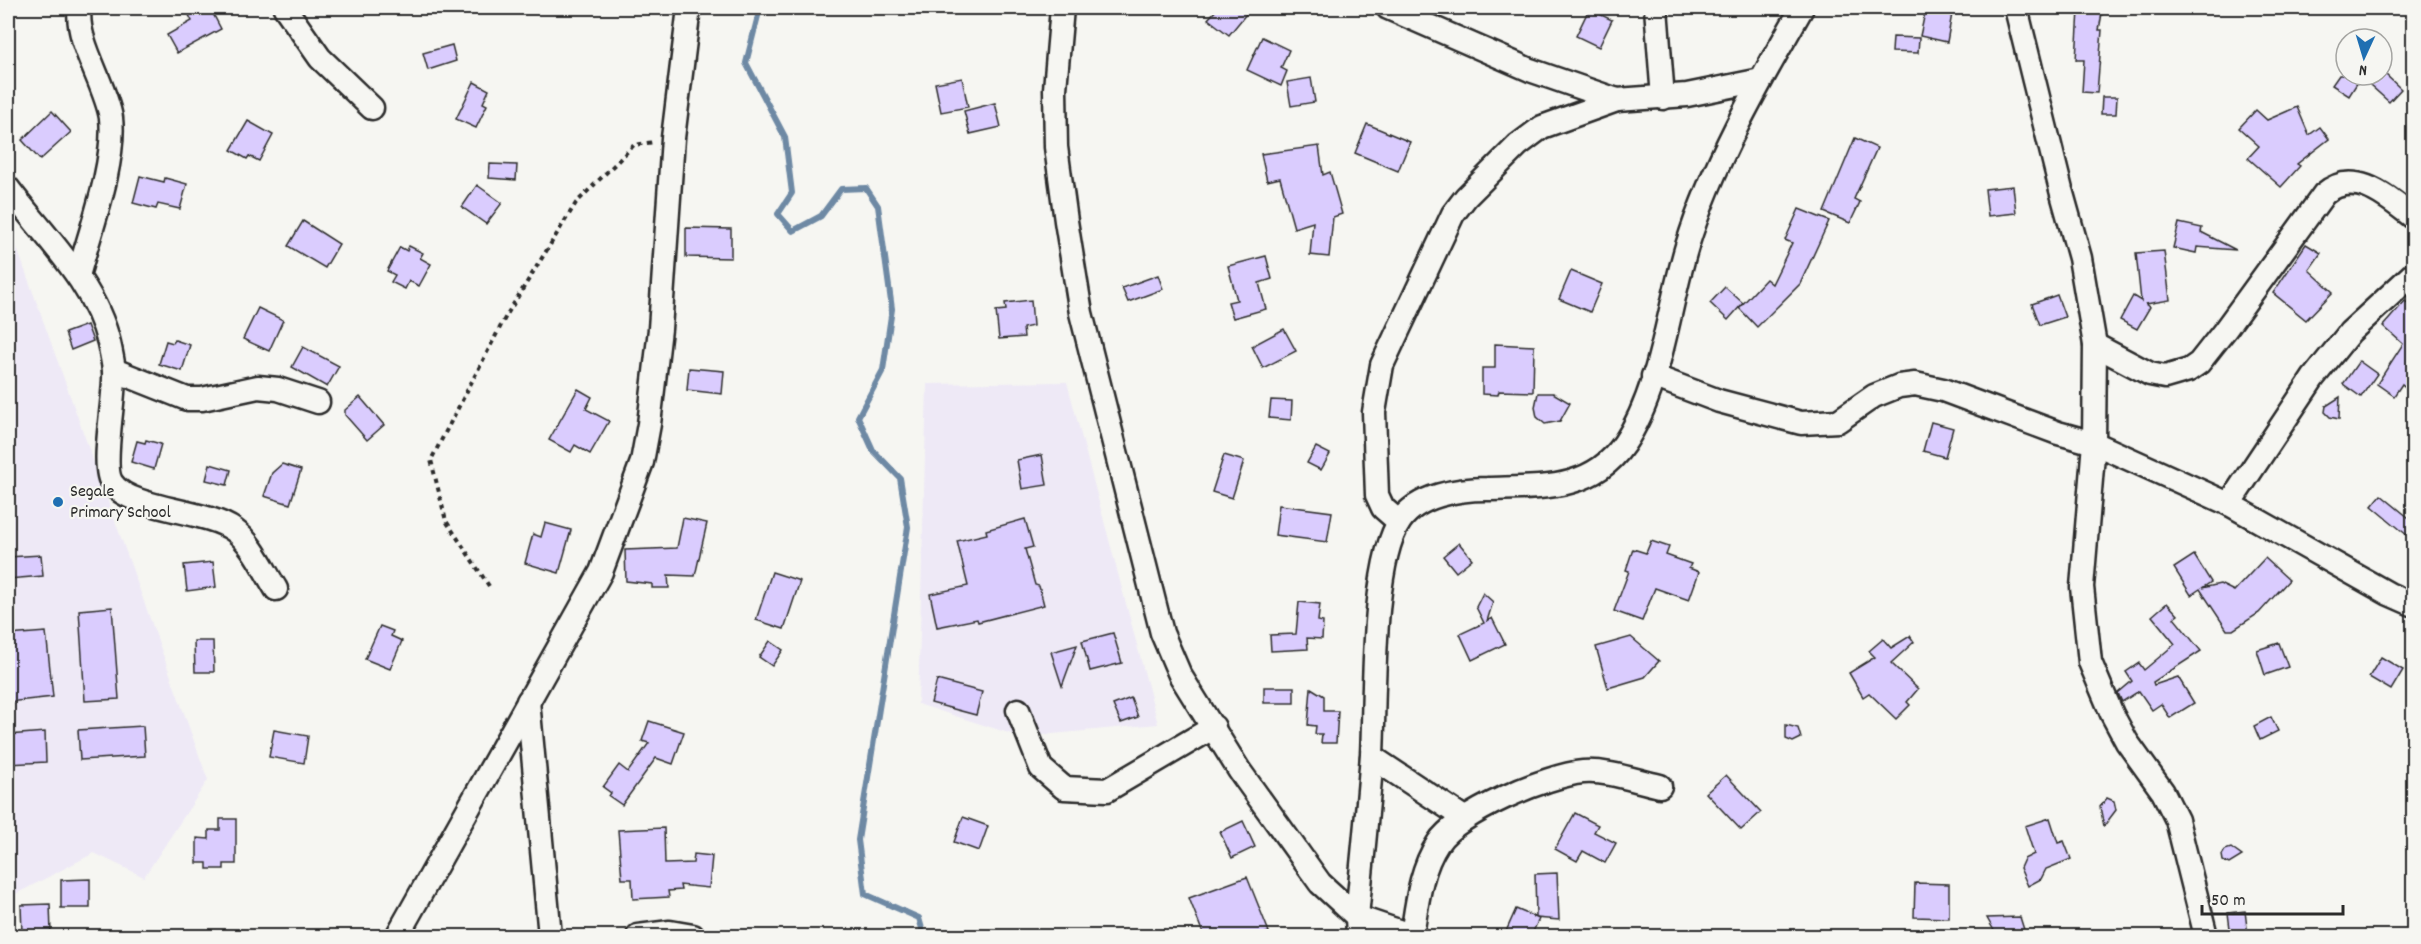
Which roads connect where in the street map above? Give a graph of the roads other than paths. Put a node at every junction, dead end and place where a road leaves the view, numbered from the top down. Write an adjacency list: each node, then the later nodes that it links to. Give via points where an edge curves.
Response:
1 (80, 8): 16 (street, via 83,33 105,93 112,136)
2 (285, 8): 12 (street, via 320,58)
3 (689, 8): 26 (street, via 673,138 660,329 646,444 602,572)
4 (1062, 8): 28 (street, via 1055,89 1056,147 1081,314 1162,633 1180,675)
5 (1388, 8): 11 (street, via 1522,66)
6 (1656, 8): 10 (street)
7 (1802, 8): 9 (street)
8 (2016, 8): 17 (street, via 2080,258)
9 (1761, 80): 10 (street); 19 (street, via 1700,208)
10 (1662, 98): 11 (street)
11 (1617, 100): 23 (street, via 1542,127 1518,144 1453,214 1382,365 1376,393 1377,495 1383,508)
12 (372, 108)
13 (8, 188): 16 (street)
14 (2414, 218): 17 (street, via 2362,184 2338,184 2324,194 2225,330 2189,370 2165,377 2150,374)
15 (2414, 273): 22 (street, via 2350,332 2328,359)
16 (78, 276): 18 (street, via 109,341)
17 (2096, 345): 21 (street)
18 (114, 370): 20 (street, via 187,399 258,387); 24 (street, via 110,481 130,496 221,522 235,531)
19 (1653, 376): 21 (street, via 1719,401 1801,423 1823,424 1838,421 1874,396 1915,384 1968,398); 23 (street, via 1635,426 1624,444 1613,458 1582,480 1555,486 1468,489 1445,494 1409,510)
20 (318, 402)
21 (2094, 443): 22 (street); 38 (street, via 2082,587 2090,662 2117,723 2177,820)
22 (2229, 504): 25 (street)
23 (1399, 522): 29 (street, via 1381,582)
24 (276, 589)
25 (2414, 605)
26 (528, 701): 33 (street); 34 (street)
27 (1018, 710): 28 (street, via 1041,768 1064,788 1107,790)
28 (1214, 727): 32 (street, via 1239,770 1320,883)
29 (1371, 756): 31 (street); 32 (street)
30 (1660, 786): 31 (street, via 1585,772 1541,783)
31 (1464, 818): 37 (street, via 1439,840 1429,858)
32 (1357, 927): 37 (street)
33 (397, 936)
34 (550, 936)
35 (638, 936): 36 (street, via 670,932)
36 (693, 936)
37 (1412, 936)
38 (2206, 936)

